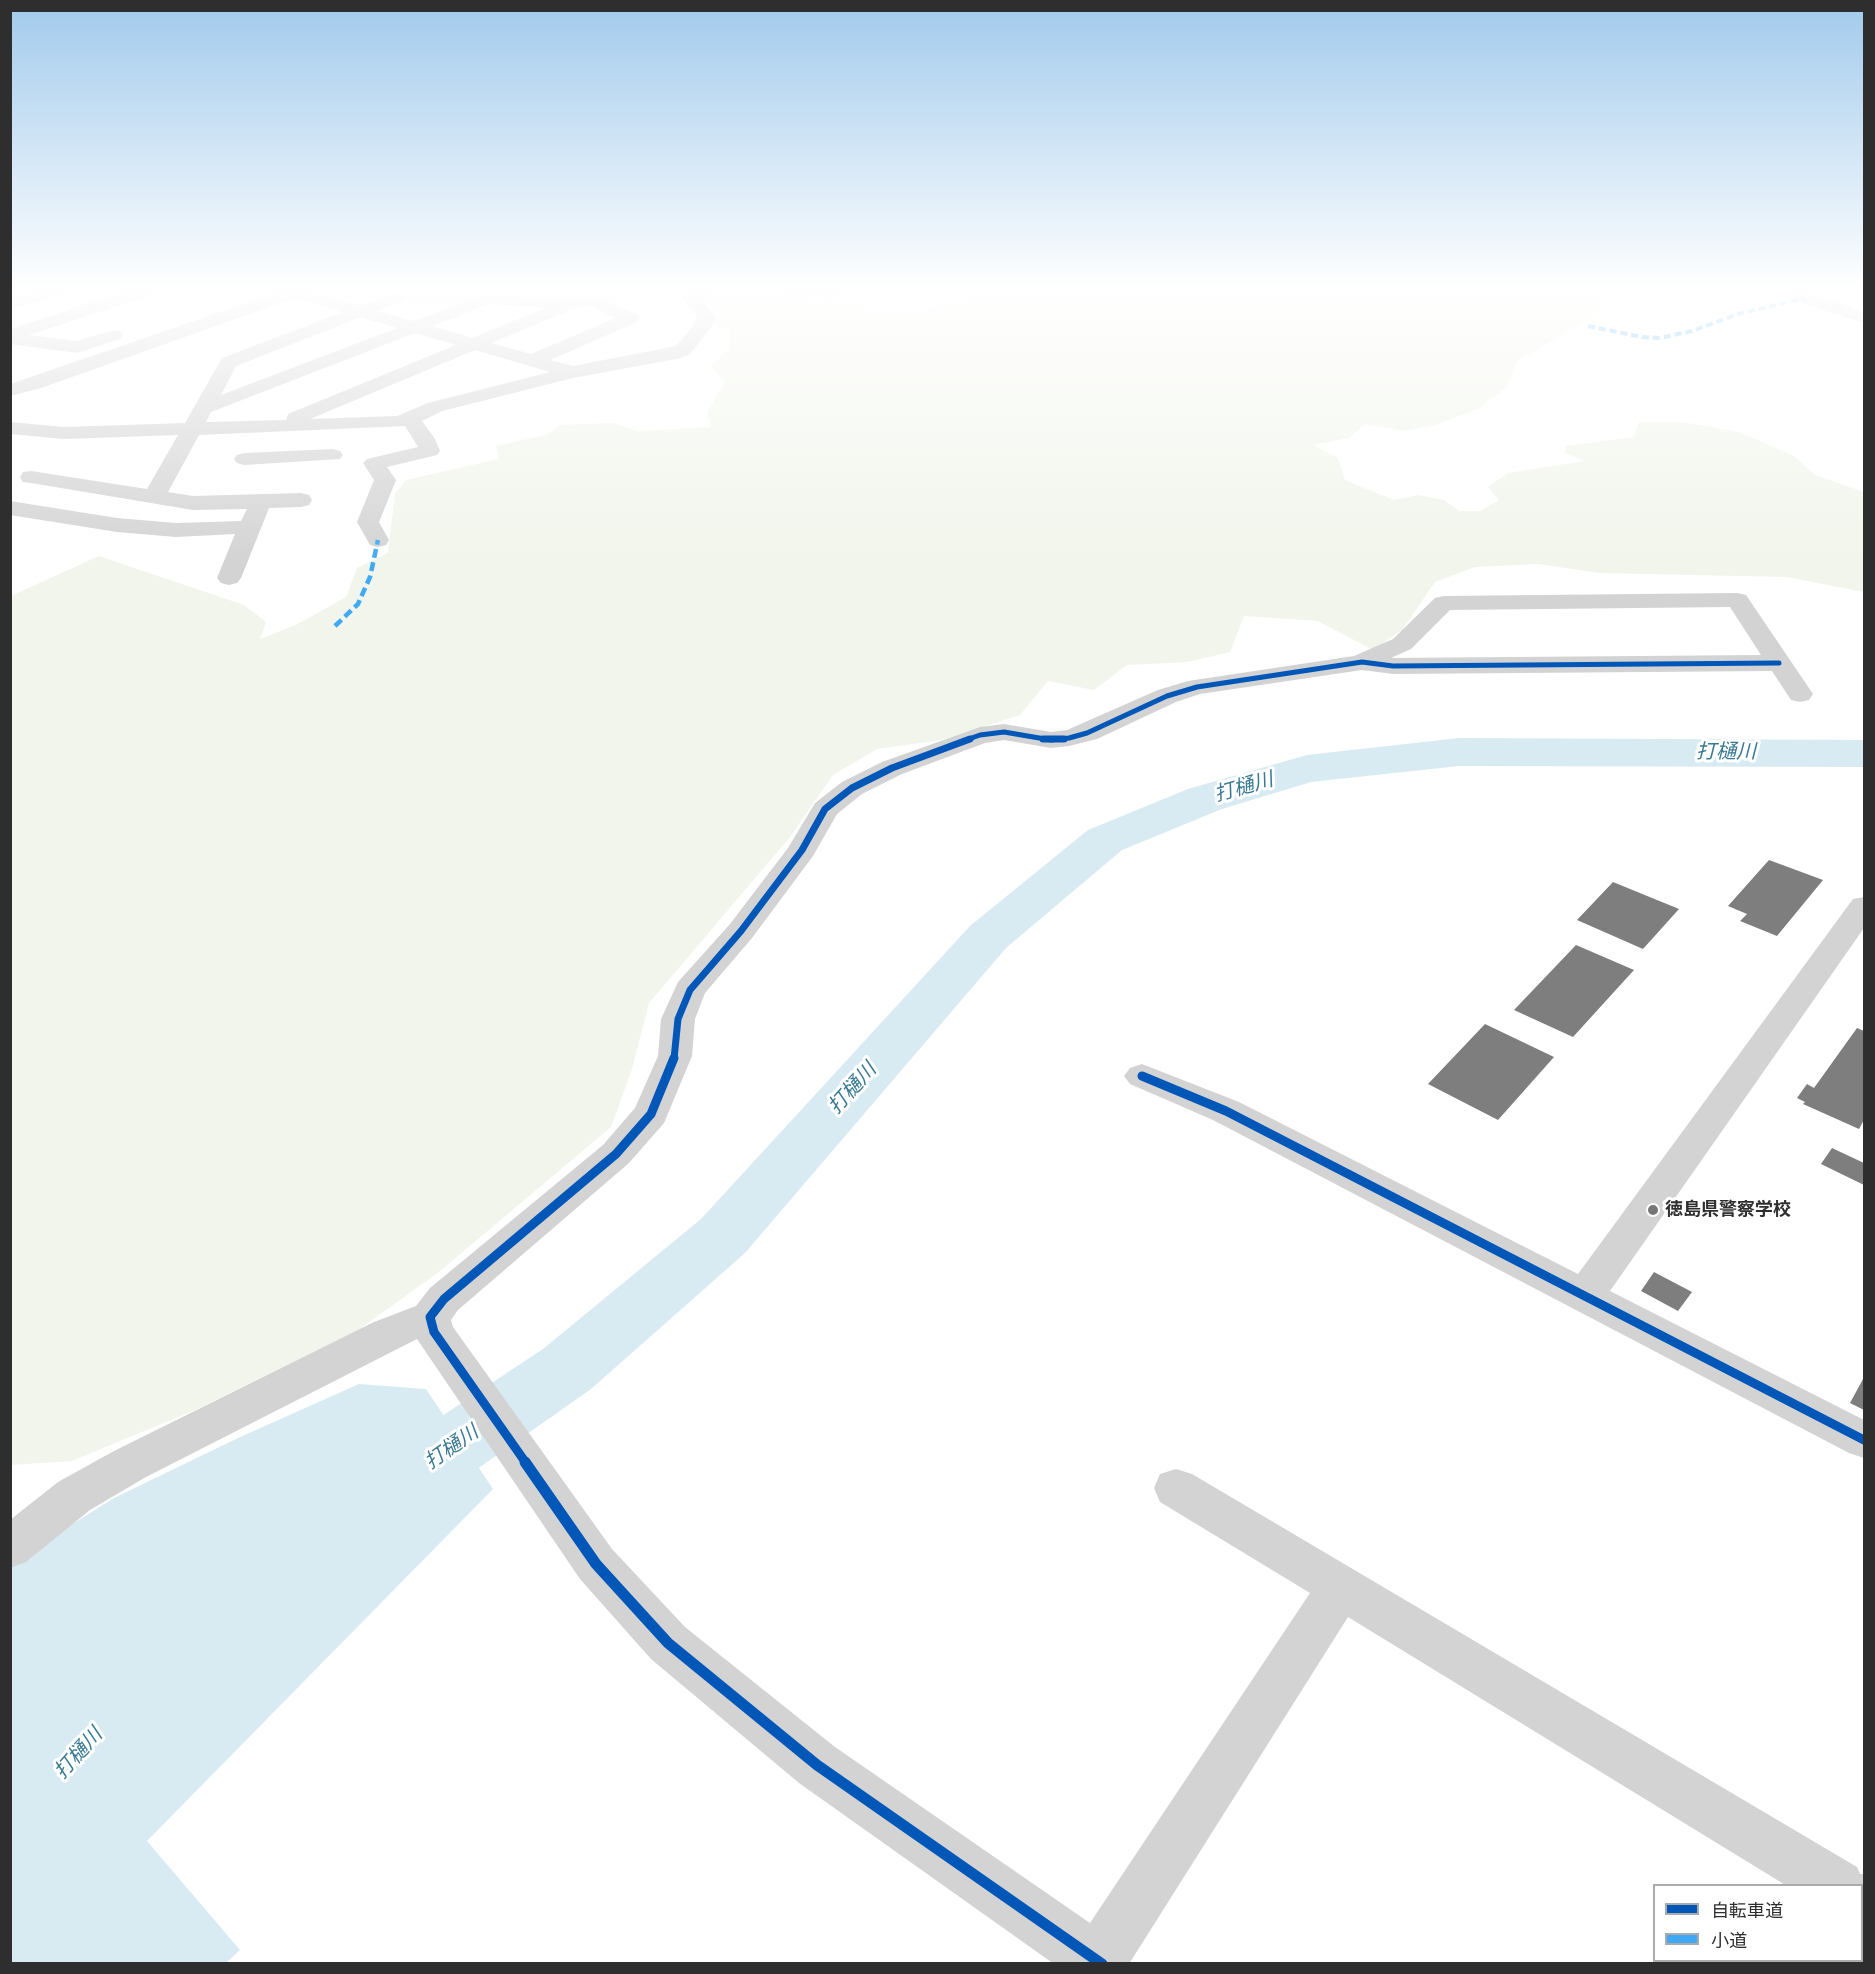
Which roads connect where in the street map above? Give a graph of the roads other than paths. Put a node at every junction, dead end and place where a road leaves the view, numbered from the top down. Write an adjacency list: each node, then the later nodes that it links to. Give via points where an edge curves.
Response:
1 (45, 380): 6 (street)
2 (219, 380): 7 (street)
3 (288, 380): 7 (street)
4 (385, 380): 9 (street, via 289,420)
5 (540, 380): 8 (street, via 435,407)
6 (10, 390)
7 (197, 418): 9 (street); 11 (street); 16 (street, via 158,492)
8 (410, 419): 9 (street); 21 (street, via 430,452 374,463 385,480 368,522)
9 (289, 425): 13 (street)
10 (10, 428): 11 (street)
11 (64, 433): 15 (street)
12 (333, 455): 13 (street)
13 (277, 457): 14 (street)
14 (244, 459)
15 (35, 466): 16 (street)
16 (152, 496): 18 (street, via 193,503)
17 (301, 500): 18 (street)
18 (261, 502): 20 (street)
19 (10, 508): 20 (street, via 176,530)
20 (249, 526): 22 (street)
21 (378, 540)
22 (229, 579)
23 (1362, 662): 24 (street, via 1393,666); 24 (street, via 1402,644 1444,603 1737,600); 29 (street, via 1197,687 1070,738 1051,740 1004,732 980,735 892,768 852,788 825,809 802,850 690,990 678,1019 675,1056 651,1114 616,1154 444,1299)
24 (1779, 663): 25 (street)
25 (1800, 694)
26 (1864, 906): 28 (street)
27 (1142, 1076): 28 (street, via 1226,1111)
28 (1585, 1295): 30 (street)
29 (438, 1333): 32 (street, via 357,1349 74,1496); 35 (street, via 596,1564 668,1643 817,1765)
30 (1864, 1440)
31 (1176, 1488): 33 (street)
32 (10, 1548)
33 (1341, 1587): 34 (street); 35 (street)
34 (1835, 1884)
35 (1100, 1962)

